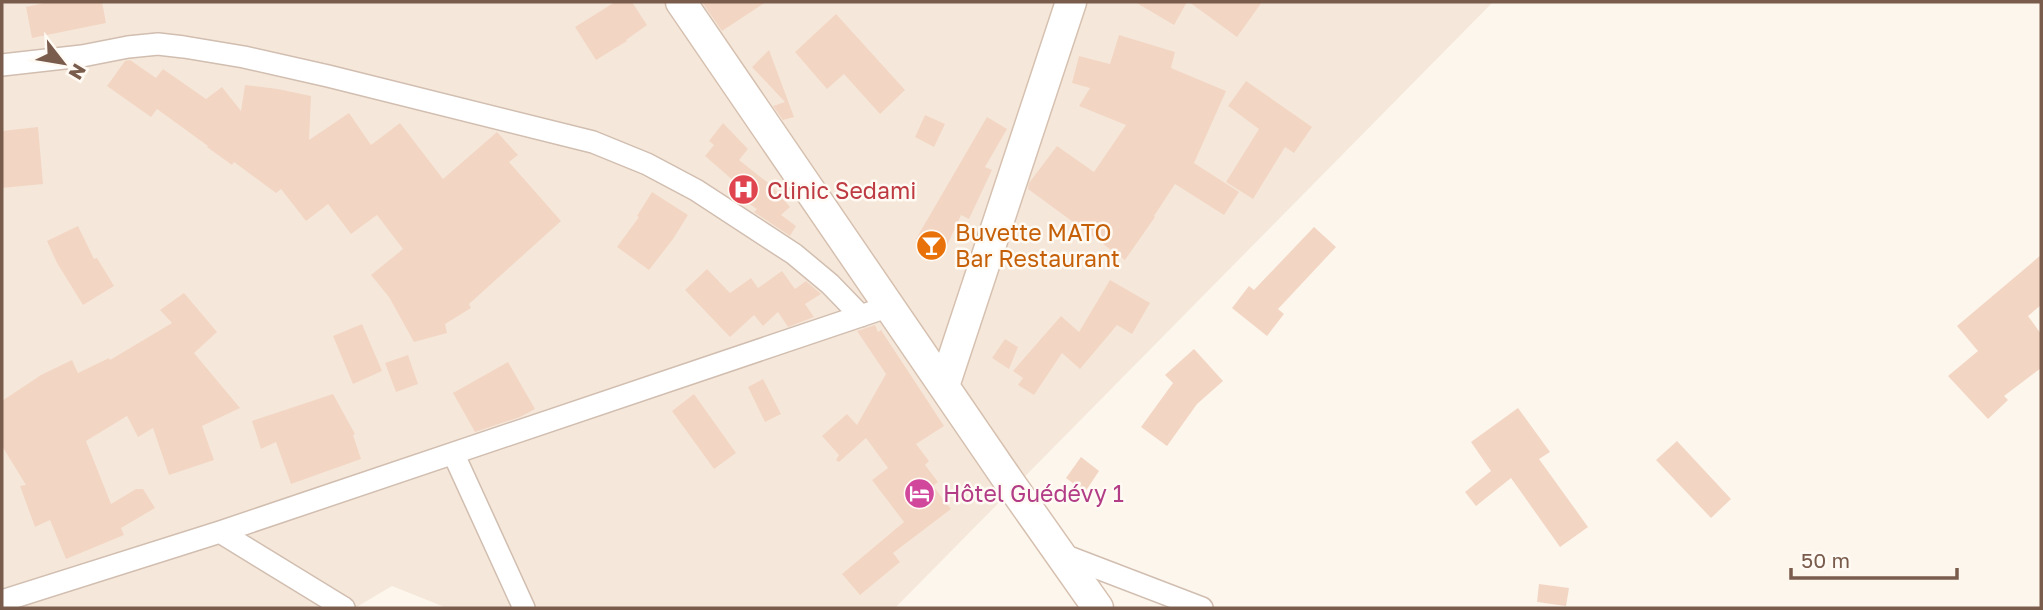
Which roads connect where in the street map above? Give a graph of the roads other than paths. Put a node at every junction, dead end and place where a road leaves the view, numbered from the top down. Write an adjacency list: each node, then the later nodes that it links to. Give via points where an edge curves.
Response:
1 (681, 2): 4 (main road)
2 (1071, 2): 6 (main road)
3 (2, 65): 5 (street, via 158,44 184,47 316,73 593,142 696,190 794,254)
4 (890, 306): 5 (street); 6 (main road)
5 (861, 316): 7 (street)
6 (944, 386): 9 (main road)
7 (454, 455): 8 (street); 12 (street)
8 (220, 532): 10 (street); 11 (street)
9 (1061, 554): 13 (main road); 14 (street)
10 (2, 601)
11 (344, 608)
12 (524, 608)
13 (1098, 608)
14 (1202, 608)

